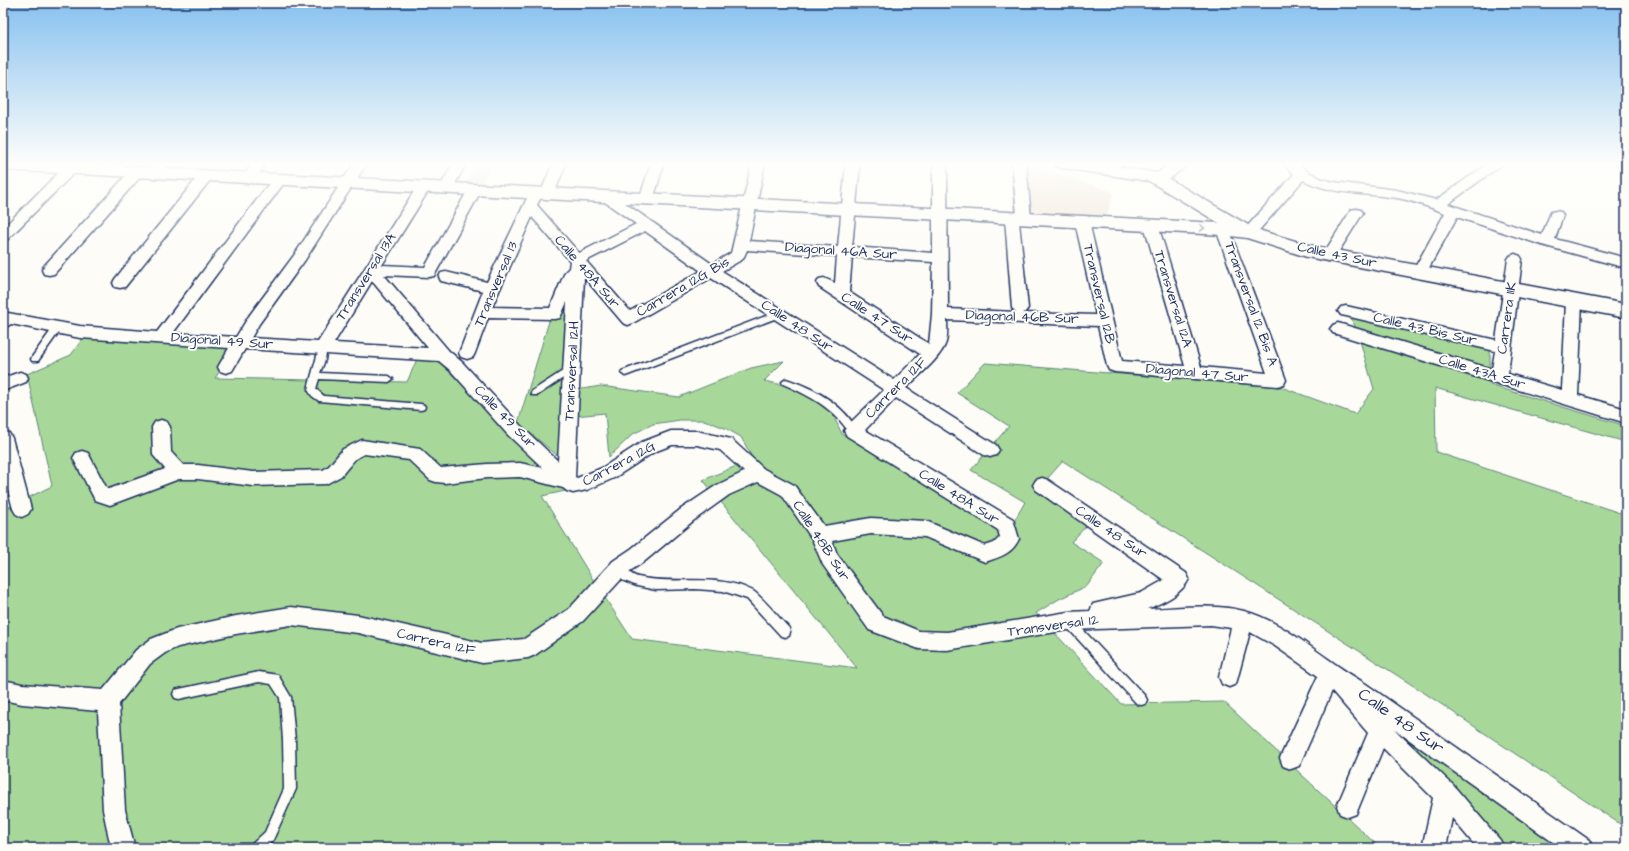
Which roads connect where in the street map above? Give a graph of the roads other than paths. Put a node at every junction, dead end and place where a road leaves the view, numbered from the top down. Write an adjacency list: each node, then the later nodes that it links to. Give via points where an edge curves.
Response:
1 (31, 203): 32 (street)
2 (109, 203): 41 (street)
3 (185, 203): 46 (street)
4 (262, 203): 63 (street)
5 (336, 203): 64 (street, via 254,320)
6 (414, 203): 42 (street, Transversal 13A)
7 (467, 203): 42 (street, via 429,272)
8 (536, 203): 48 (street, Transversal 13)
9 (541, 203): 38 (street, Calle 48A Sur)
10 (614, 203): 28 (street, Calle 48 Sur)
11 (702, 203): 19 (street)
12 (850, 203): 21 (street)
13 (940, 203): 24 (street)
14 (1018, 203): 26 (street)
15 (1199, 203): 31 (street, Calle 43 Sur)
16 (1275, 203): 31 (street, Transversal 12 Bis A)
17 (1431, 203): 20 (street)
18 (1441, 203): 20 (street)
19 (750, 205): 21 (street); 34 (street)
20 (1438, 205): 22 (street)
21 (849, 210): 24 (street); 35 (street)
22 (1453, 211): 33 (street); 44 (street)
23 (1356, 213): 36 (street)
24 (940, 215): 26 (street); 37 (street)
25 (1556, 215): 33 (street)
26 (1018, 219): 27 (street); 52 (street)
27 (1082, 222): 29 (street); 60 (street, Transversal 12B)
28 (646, 225): 38 (street); 43 (street, Calle 48 Sur)
29 (1151, 225): 30 (street, one-way to 30); 75 (street, Transversal 12A)
30 (1224, 229): 31 (street); 80 (street, Transversal 12 Bis A)
31 (1249, 233): 36 (street, Calle 43 Sur)
32 (3, 236)
33 (1547, 242): 40 (street)
34 (740, 251): 35 (street, Diagonal 46A Sur); 43 (street, Carrera 12G Bis)
35 (845, 251): 37 (street, Diagonal 46A Sur); 50 (street)
36 (1329, 256): 44 (street, Calle 43 Sur)
37 (940, 258): 57 (street)
38 (577, 260): 55 (street, via 555,314); 59 (street, Calle 48A Sur); 73 (street, Transversal 12H)
39 (1515, 260): 49 (street, Carrera 11K)
40 (1626, 262)
41 (49, 270)
42 (371, 270): 65 (street, Transversal 13A); 69 (street, Calle 49 Sur)
43 (711, 271): 56 (street, Calle 48 Sur); 59 (street, Carrera 12G Bis)
44 (1420, 271): 49 (street, Calle 43 Sur)
45 (446, 277): 48 (street)
46 (120, 283)
47 (824, 283): 50 (street, Calle 47 Sur)
48 (492, 288): 55 (street, Transversal 13)
49 (1511, 289): 51 (street, Calle 43 Sur); 66 (street, Carrera 11K)
50 (841, 294): 67 (street, Calle 47 Sur)
51 (1574, 301): 54 (street, Calle 43 Sur); 85 (street)
52 (1020, 308)
53 (1346, 311): 66 (street, Calle 43 Bis Sur)
54 (1626, 311)
55 (482, 312): 68 (street, Transversal 13)
56 (778, 314): 74 (lane); 83 (street, Calle 48 Sur)
57 (940, 314): 60 (street, Diagonal 46B Sur); 67 (street)
58 (5, 319): 61 (street, Diagonal 49 Sur)
59 (628, 319)
60 (1105, 321): 71 (street, Transversal 12B)
61 (58, 327): 63 (street, Diagonal 49 Sur, via 80,332); 70 (lane)
62 (1338, 329): 77 (street, Calle 43A Sur)
63 (161, 337): 64 (street, Diagonal 49 Sur)
64 (242, 343): 65 (street, Diagonal 49 Sur); 72 (street)
65 (323, 347): 69 (street, Diagonal 49 Sur); 76 (lane)
66 (1503, 347): 77 (street, Carrera 11K)
67 (935, 348): 83 (street, Carrera 12F)
68 (467, 353)
69 (443, 355): 97 (street, Calle 49 Sur)
70 (35, 359)
71 (1115, 366): 75 (street, Diagonal 47 Sur)
72 (226, 367)
73 (572, 368): 84 (lane); 97 (street, Transversal 12H)
74 (625, 373)
75 (1195, 373): 80 (street, Diagonal 47 Sur)
76 (314, 376): 79 (lane); 86 (lane, via 312,390 322,399)
77 (1499, 377): 85 (street, Calle 43A Sur)
78 (3, 378): 82 (street, via 20,378)
79 (390, 379)
80 (1278, 380)
81 (786, 382): 89 (lane, via 825,401 848,422)
82 (3, 386)
83 (894, 388): 89 (street, Carrera 12F); 92 (street, Calle 48 Sur)
84 (536, 393)
85 (1570, 399): 87 (street, Calle 43A Sur)
86 (422, 407)
87 (1626, 416)
88 (161, 426): 94 (street, via 162,455)
89 (853, 431): 100 (street, Calle 48A Sur, via 1006,526 1010,539 1000,549 985,554 926,529 871,526)
90 (3, 438): 96 (street)
91 (697, 438): 95 (street, Calle 48B Sur, via 725,444); 97 (street, Carrera 12G, via 671,438 648,447 608,473 581,485 573,486)
92 (990, 450)
93 (82, 458): 94 (street, Carrera 12G, via 101,495 110,497)
94 (179, 472): 97 (street, Carrera 12G, via 253,479 326,477 335,471 349,454 362,447 414,454 436,475 520,470)
95 (758, 474): 100 (street, Calle 48B Sur, via 788,490); 101 (street, Carrera 12F, via 723,490)
96 (8, 481): 99 (street)
97 (566, 481)
98 (1042, 485): 105 (street, Calle 48 Sur, via 1179,579 1167,590 1144,601 1118,608 1089,611)
99 (22, 509)
100 (820, 534): 107 (street, Calle 48B Sur, via 830,559 876,623)
101 (620, 567): 106 (lane, via 626,577 637,581 656,585 723,586 750,595); 113 (street, Carrera 12F, via 576,615 528,648 482,653 358,624 291,616 177,638 158,646 144,657)
102 (1211, 616): 103 (street, Calle 48 Sur); 104 (street, Transversal 12)
103 (1243, 620): 108 (street, Calle 48 Sur, via 1282,639); 109 (street)
104 (1068, 621): 105 (street, Transversal 12); 112 (lane)
105 (1041, 626): 107 (street, Transversal 12, via 947,641)
106 (785, 632)
107 (919, 640)
108 (1330, 673): 114 (street); 115 (street); 122 (street, Calle 48 Sur)
109 (1229, 677)
110 (3, 690): 113 (street)
111 (179, 694): 119 (lane, via 259,677 274,679 285,697 290,790 269,836)
112 (1141, 700)
113 (108, 701): 118 (street, via 114,810)
114 (1380, 730): 116 (street); 117 (street)
115 (1291, 758)
116 (1444, 793): 120 (street); 121 (street, via 1476,826)
117 (1348, 806)
118 (123, 848)
119 (256, 848)
120 (1434, 848)
121 (1492, 848)
122 (1581, 848)

